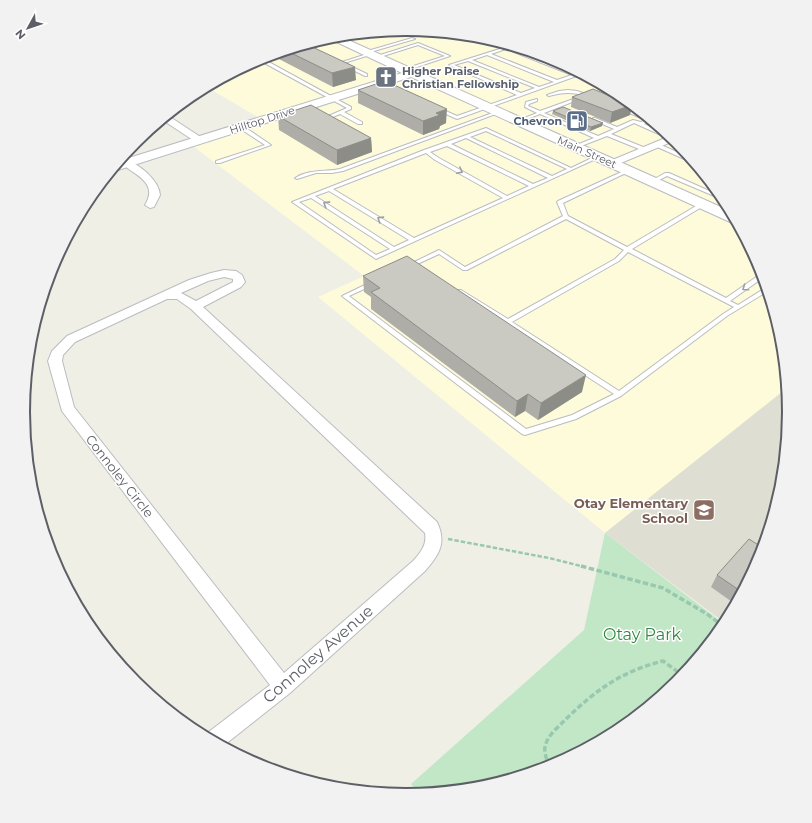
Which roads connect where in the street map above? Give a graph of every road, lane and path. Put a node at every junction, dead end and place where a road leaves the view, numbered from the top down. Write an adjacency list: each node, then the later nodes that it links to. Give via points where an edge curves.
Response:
1 (413, 39): 8 (lane)
2 (343, 41): 8 (main road, Main Street)
3 (309, 48): 5 (lane)
4 (505, 48): 7 (lane)
5 (314, 50)
6 (511, 50): 14 (lane)
7 (488, 54): 10 (lane); 17 (lane)
8 (371, 55): 12 (lane); 13 (main road, Main Street); 13 (lane, via 418,44 448,56)
9 (334, 60): 12 (lane)
10 (469, 60): 18 (lane); 19 (lane, via 451,66)
11 (266, 62): 22 (lane)
12 (341, 63): 15 (lane)
13 (408, 71): 22 (main road, Hilltop Drive, via 385,84); 27 (main road, Main Street)
14 (570, 73)
15 (366, 75)
16 (575, 75): 17 (lane)
17 (558, 82): 18 (lane)
18 (538, 88): 19 (lane)
19 (521, 95): 27 (lane)
20 (549, 95): 21 (lane, via 568,91)
21 (587, 95): 23 (lane); 25 (lane)
22 (332, 98): 30 (lane, via 350,108); 41 (main road, Hilltop Drive)
23 (594, 98)
24 (536, 100): 32 (lane, via 527,103 526,106)
25 (560, 106): 29 (lane); 32 (lane)
26 (615, 106): 33 (lane)
27 (487, 107): 28 (lane, via 457,118); 31 (main road, Main Street)
28 (436, 108)
29 (567, 108)
30 (340, 112): 35 (lane); 39 (lane)
31 (499, 112): 37 (main road, Main Street); 62 (lane, via 341,170 316,172)
32 (540, 113): 37 (lane); 46 (lane)
33 (637, 115)
34 (588, 117): 42 (lane)
35 (327, 118)
36 (169, 120): 47 (street)
37 (519, 121): 51 (main road, Main Street)
38 (646, 122): 40 (lane)
39 (360, 123)
40 (641, 124): 42 (lane, via 634,121); 43 (lane)
41 (241, 127): 47 (main road, Hilltop Drive); 56 (lane, via 269,145)
42 (617, 129): 44 (lane)
43 (655, 130)
44 (607, 134): 46 (lane); 52 (lane)
45 (466, 136): 49 (lane); 60 (lane, via 486,128); 63 (lane)
46 (598, 138): 51 (lane)
47 (199, 140): 58 (main road, Hilltop Drive)
48 (667, 141): 50 (street)
49 (447, 144): 53 (lane); 66 (lane)
50 (657, 145): 52 (street); 54 (lane)
51 (576, 147): 55 (main road, Main Street)
52 (646, 150): 57 (street)
53 (426, 152): 67 (lane); 70 (lane, one-way to 70)
54 (681, 156)
55 (598, 157): 57 (main road, Main Street); 60 (lane)
56 (218, 162)
57 (613, 163): 61 (main road, Main Street)
58 (123, 164)
59 (122, 166): 73 (street, via 152,183 155,193)
60 (570, 169): 63 (lane)
61 (628, 170): 64 (main road, Main Street); 75 (lane, via 560,202)
62 (297, 178)
63 (552, 178): 66 (lane)
64 (653, 181): 65 (lane, via 667,174); 68 (main road, Main Street)
65 (687, 184): 68 (lane); 71 (lane)
66 (533, 186): 70 (lane)
67 (330, 189): 69 (lane); 76 (lane, one-way to 67)
68 (673, 191): 72 (main road, Main Street)
69 (312, 196): 77 (lane, one-way to 69); 77 (lane, via 295,202 376,257)
70 (507, 198): 76 (lane)
71 (718, 202)
72 (704, 204): 74 (main road, Main Street); 78 (lane)
73 (150, 205)
74 (721, 206)
75 (566, 217): 78 (lane); 79 (lane, via 465,269 439,252)
76 (413, 240): 77 (lane)
77 (394, 249)
78 (628, 249): 87 (lane); 90 (lane, via 617,260)
79 (415, 263): 80 (lane); 81 (lane)
80 (422, 267)
81 (401, 269)
82 (380, 279): 91 (lane, via 345,296 525,432 574,417)
83 (757, 279): 87 (lane, one-way to 87)
84 (455, 288): 90 (lane)
85 (762, 292): 89 (lane)
86 (165, 295): 88 (street, via 180,296); 88 (street, Connoley Circle, via 216,274 230,272 238,277 237,285); 95 (street, Connoley Circle, via 71,339 57,354 56,361 67,408)
87 (726, 301): 89 (lane)
88 (195, 306): 92 (street, via 431,527)
89 (738, 307): 91 (lane)
90 (508, 322): 91 (lane)
91 (619, 394)
92 (435, 536): 93 (path, via 549,558 663,588); 95 (street, Connoley Avenue, via 430,554 420,565)
93 (718, 622)
94 (677, 672): 97 (path, via 662,661 640,666 604,684 551,734 544,749)
95 (283, 687): 96 (street, Connoley Avenue)
96 (217, 737)
97 (547, 760)

